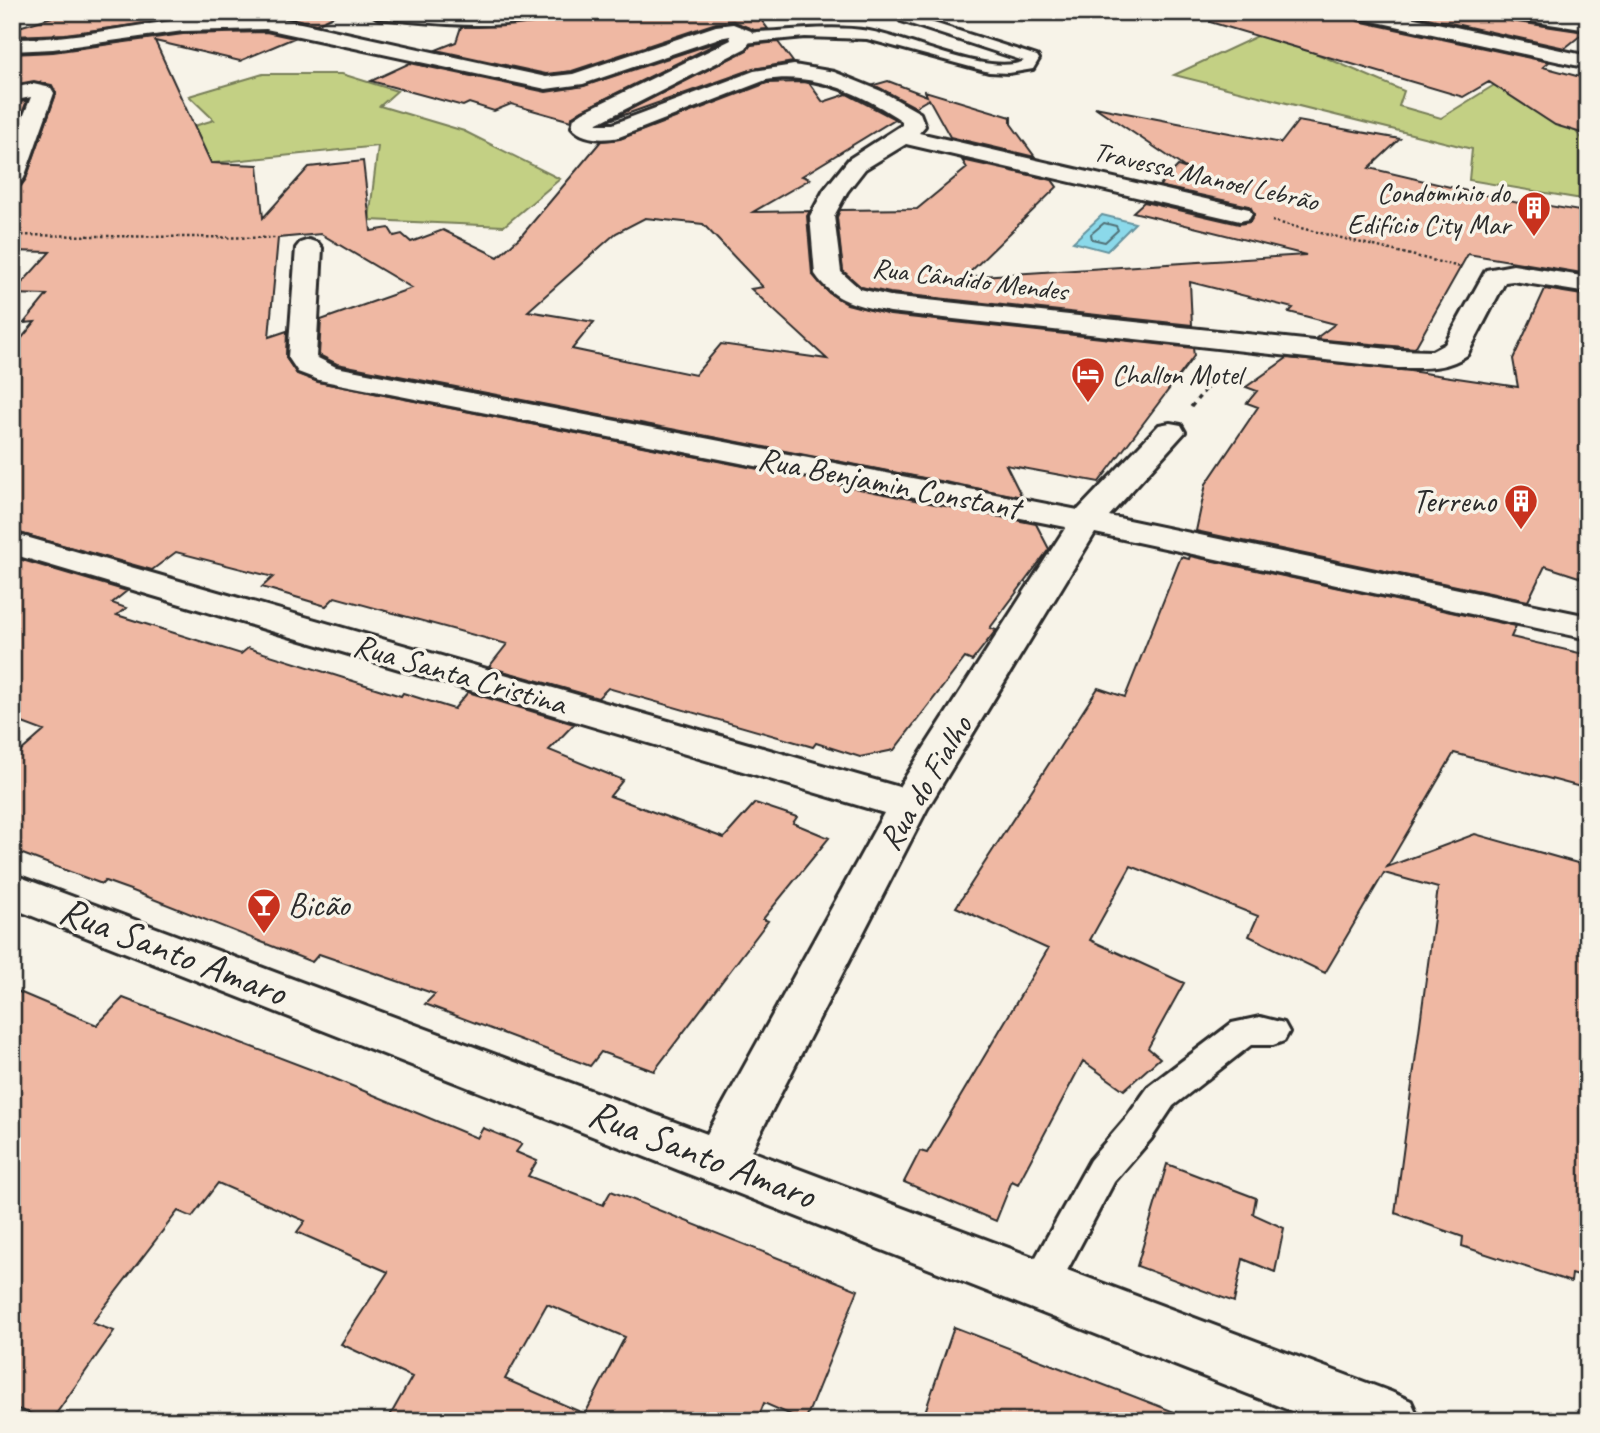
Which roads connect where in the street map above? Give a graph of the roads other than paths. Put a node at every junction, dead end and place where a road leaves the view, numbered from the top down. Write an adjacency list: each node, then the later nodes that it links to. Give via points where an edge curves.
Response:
1 (152, 12): 8 (street, via 113,22)
2 (378, 12): 3 (street, via 514,19)
3 (550, 12)
4 (912, 12): 9 (lane, via 906,18 1032,59 1028,66 1000,71 867,35)
5 (1359, 12): 11 (street)
6 (1511, 12): 7 (street)
7 (1588, 23)
8 (91, 37): 9 (street, via 198,22 248,21 546,83 584,77 725,30 739,32); 10 (street)
9 (744, 39): 13 (street, via 591,117 583,127 604,133 619,130 761,75 802,71 896,106 912,118 914,126)
10 (12, 45)
11 (1588, 62)
12 (12, 95): 14 (street, via 33,90 43,93)
13 (903, 136): 15 (street, Travessa Manoel Lebrão); 17 (street, Rua Cândido Mendes, via 857,164 822,216 828,274 851,295 940,310 1398,359 1446,357 1457,349 1495,276 1513,273)
14 (12, 178)
15 (1240, 214)
16 (309, 248): 19 (street, Rua Benjamin Constant, via 302,357 316,371)
17 (1588, 285)
18 (1170, 432): 19 (street, Rua do Fialho)
19 (1086, 521): 21 (street, Rua Benjamin Constant); 22 (street, Rua do Fialho)
20 (12, 543): 22 (street, Rua Santa Cristina)
21 (1588, 628)
22 (909, 805): 25 (street, Rua do Fialho)
23 (12, 890): 25 (street, Rua Santo Amaro)
24 (1273, 1032): 26 (lane, via 1243,1032 1161,1096 1102,1171)
25 (719, 1161): 26 (street, Rua Santo Amaro)
26 (1040, 1285): 27 (street, Rua Santo Amaro)
27 (1391, 1421)

